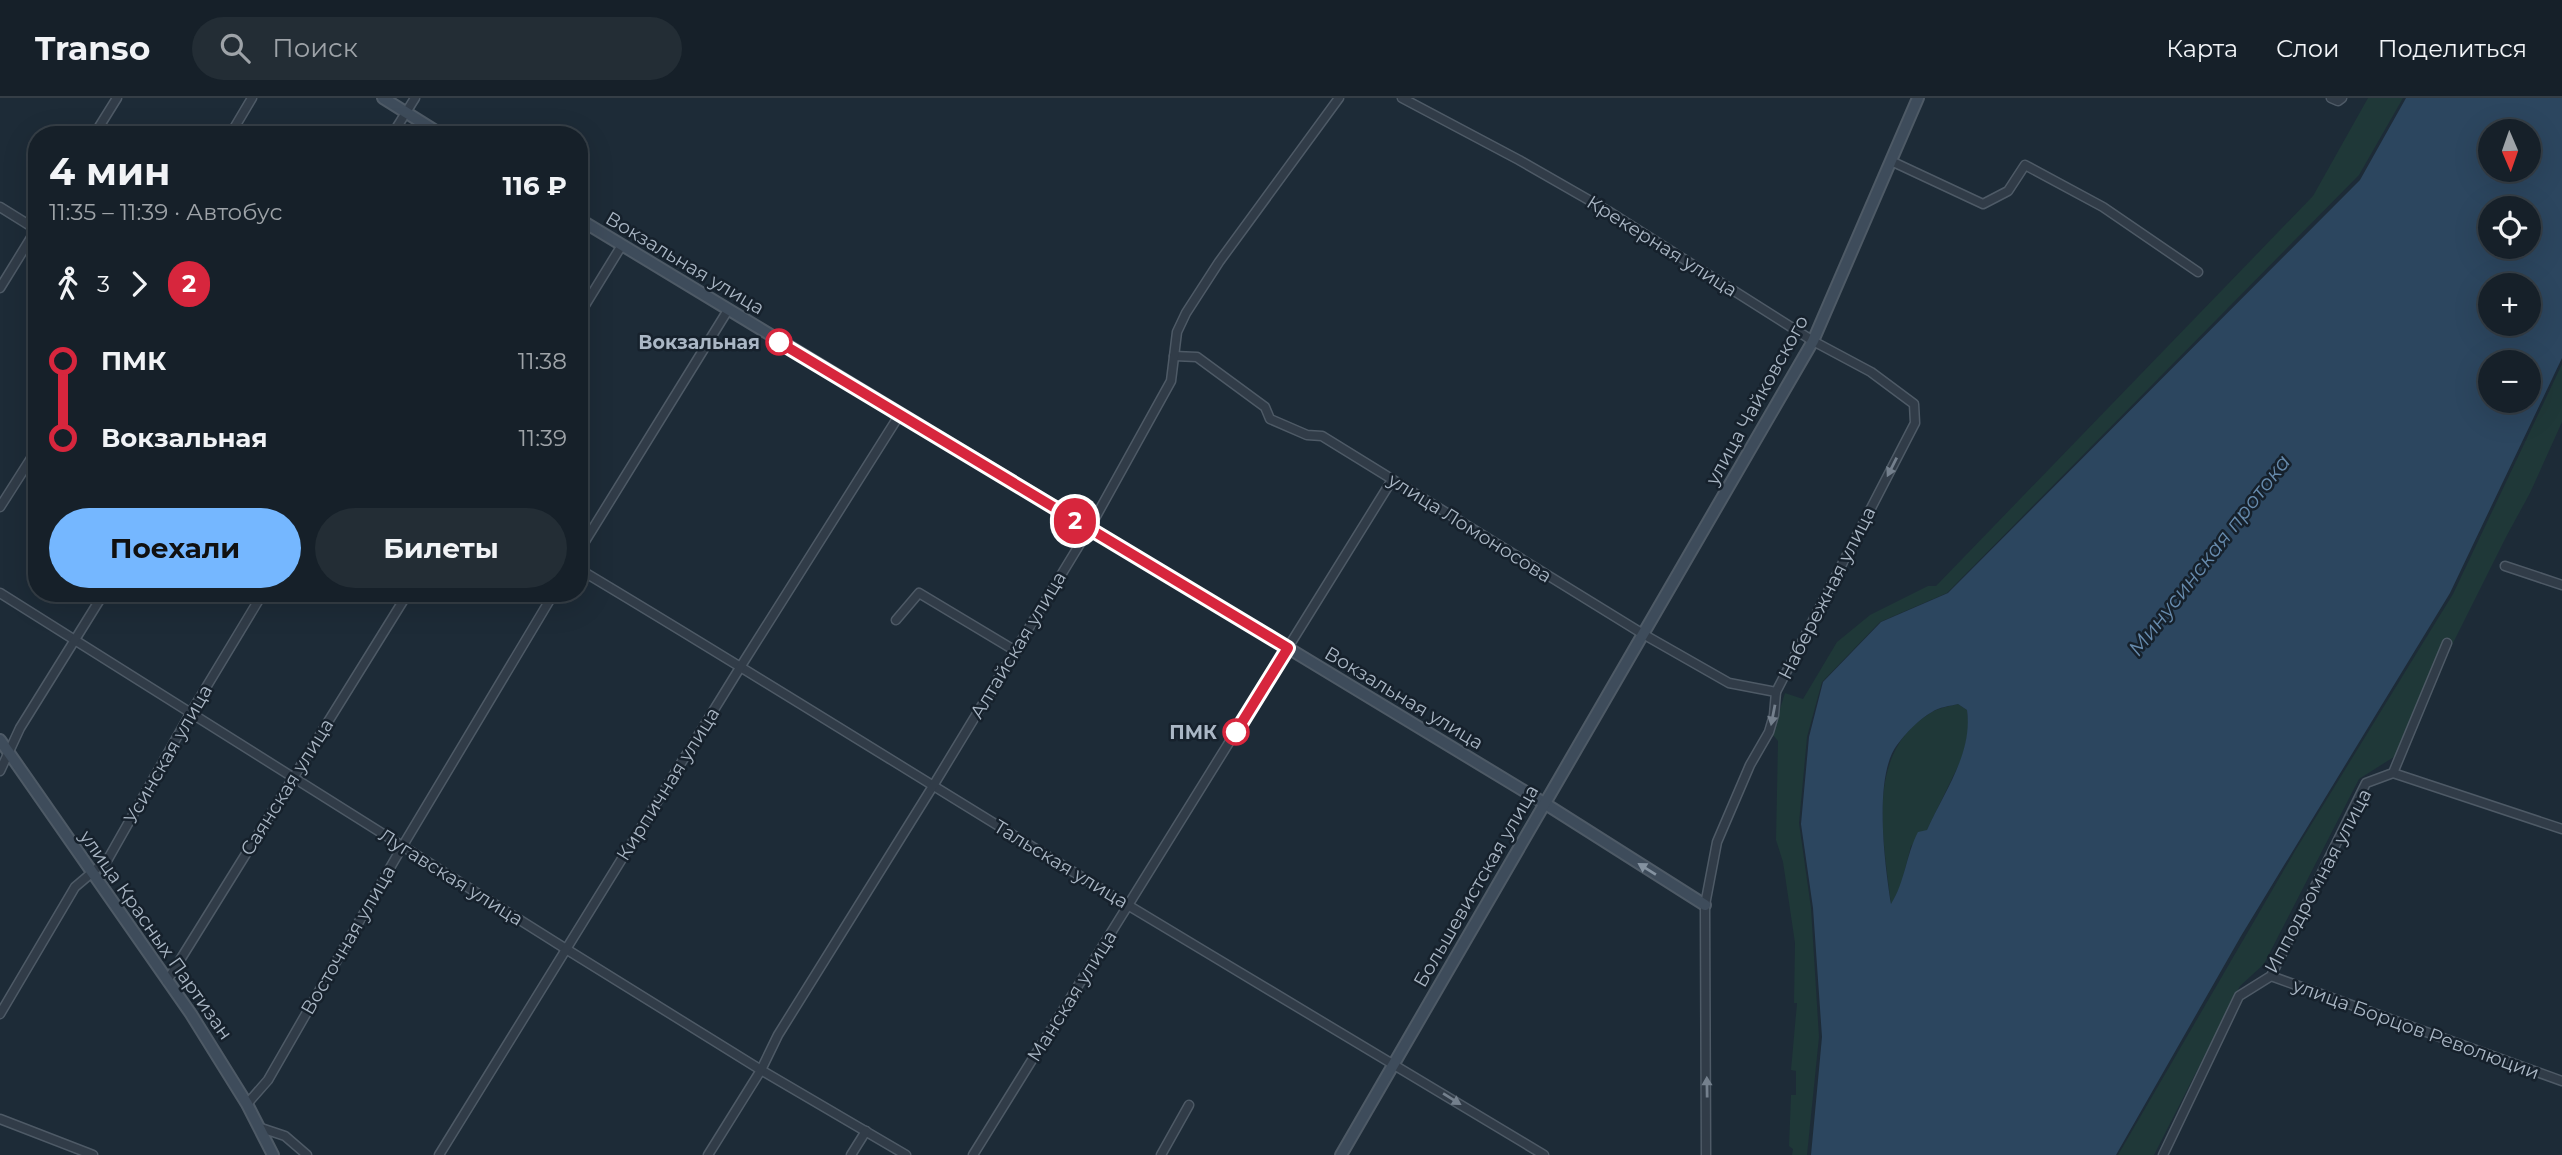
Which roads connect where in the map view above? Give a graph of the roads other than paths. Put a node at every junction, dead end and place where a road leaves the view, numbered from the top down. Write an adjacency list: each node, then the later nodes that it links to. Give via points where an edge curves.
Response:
1 (117, 98): 9 (street)
2 (251, 98): 10 (street)
3 (383, 98): 8 (main road)
4 (415, 98): 8 (street)
5 (1339, 98): 24 (street, Алтайская улица, via 1219,262 1177,332)
6 (1402, 98): 23 (street, Крекерная улица, via 1608,211)
7 (1918, 98): 13 (main road, улица Чайковского)
8 (406, 112): 11 (street); 12 (main road)
9 (100, 126)
10 (235, 126)
11 (397, 126)
12 (428, 126)
13 (1891, 161): 19 (street, via 1983,204 2008,191 2025,165 2103,207); 23 (main road, улица Чайковского)
14 (0, 207): 15 (street)
15 (28, 224)
16 (588, 224): 18 (main road, Вокзальная улица)
17 (28, 242): 20 (street)
18 (622, 245): 21 (street); 22 (main road, Вокзальная улица)
19 (2198, 272)
20 (0, 288)
21 (588, 300)
22 (728, 310): 26 (main road, Вокзальная улица); 31 (street)
23 (1813, 341): 25 (street, Крекерная улица, via 1871,372); 41 (main road, улица Чайковского)
24 (1174, 356): 28 (street, улица Ломоносова, via 1197,357 1265,407 1270,419 1307,435 1322,436); 30 (street, Алтайская улица, via 1171,381)
25 (1914, 404): 47 (street, Набережная улица, one-way to 47, via 1914,424)
26 (900, 414): 30 (main road, Вокзальная улица); 46 (street, Кирпичная улица)
27 (28, 463): 29 (street)
28 (1392, 480): 41 (street, улица Ломоносова); 44 (street, Манская улица)
29 (0, 507)
30 (1089, 529): 44 (main road, Вокзальная улица); 45 (street, Алтайская улица)
31 (588, 536)
32 (2505, 566): 34 (street)
33 (588, 574): 46 (street, Тальская улица)
34 (2562, 585)
35 (0, 593): 42 (street, Лугавская улица)
36 (98, 602): 42 (street)
37 (258, 602): 48 (street, Усинская улица)
38 (402, 602): 53 (street, Саянская улица)
39 (549, 602): 57 (street, Восточная улица)
40 (896, 620): 45 (street, via 919,593)
41 (1643, 634): 47 (street, улица Ломоносова, via 1729,683); 55 (main road, Большевистская улица)
42 (73, 640): 48 (street, Лугавская улица); 50 (street)
43 (2447, 643): 52 (street, Ипподромная улица)
44 (1288, 648): 55 (main road, Вокзальная улица); 59 (street, Манская улица)
45 (1014, 650): 54 (street, Алтайская улица)
46 (741, 666): 54 (street, Тальская улица); 61 (street, Кирпичная улица)
47 (1776, 692): 60 (street, Набережная улица, one-way to 60, via 1769,732 1749,765 1717,842)
48 (190, 714): 53 (street, Лугавская улица); 58 (street, Усинская улица, via 108,859)
49 (0, 740): 50 (main road, улица Красных Партизан)
50 (9, 752): 51 (street); 58 (main road, улица Красных Партизан)
51 (0, 771)
52 (2393, 773): 56 (street); 62 (street, Ипподромная улица, via 2366,783)
53 (291, 778): 57 (street, Лугавская улица); 63 (street, Саянская улица)
54 (933, 786): 59 (street, Тальская улица); 66 (street, Алтайская улица, via 778,1035)
55 (1544, 803): 60 (main road, Вокзальная улица, one-way to 55); 65 (main road, Большевистская улица)
56 (2562, 829)
57 (402, 846): 61 (street, Лугавская улица); 68 (street, Восточная улица, via 268,1080)
58 (92, 874): 63 (main road, улица Красных Партизан); 64 (street, Усинская улица, via 75,887)
59 (1128, 905): 65 (street, Тальская улица); 80 (street, Манская улица)
60 (1705, 905): 84 (street, Набережная улица, one-way to 60)
61 (566, 949): 66 (street, Лугавская улица); 76 (street, Кирпичная улица)
62 (2271, 976): 67 (street, улица Борцов Революции); 85 (street, Ипподромная улица, via 2239,996)
63 (167, 981): 68 (main road, улица Красных Партизан)
64 (0, 1014)
65 (1394, 1063): 82 (main road, Большевистская улица); 83 (street, Тальская улица, one-way to 83)
66 (761, 1070): 72 (street, Лугавская улица); 77 (street, Алтайская улица)
67 (2562, 1082)
68 (247, 1104): 71 (main road, улица Красных Партизан)
69 (1189, 1105): 81 (street)
70 (0, 1119): 73 (street)
71 (261, 1128): 74 (main road, улица Красных Партизан); 75 (street, via 285,1136)
72 (866, 1131): 78 (street); 79 (street, Лугавская улица)
73 (93, 1155)
74 (273, 1155)
75 (307, 1155)
76 (439, 1155)
77 (708, 1155)
78 (851, 1155)
79 (906, 1155)
80 (973, 1155)
81 (1161, 1155)
82 (1341, 1155)
83 (1544, 1155)
84 (1706, 1155)
85 (2163, 1155)

